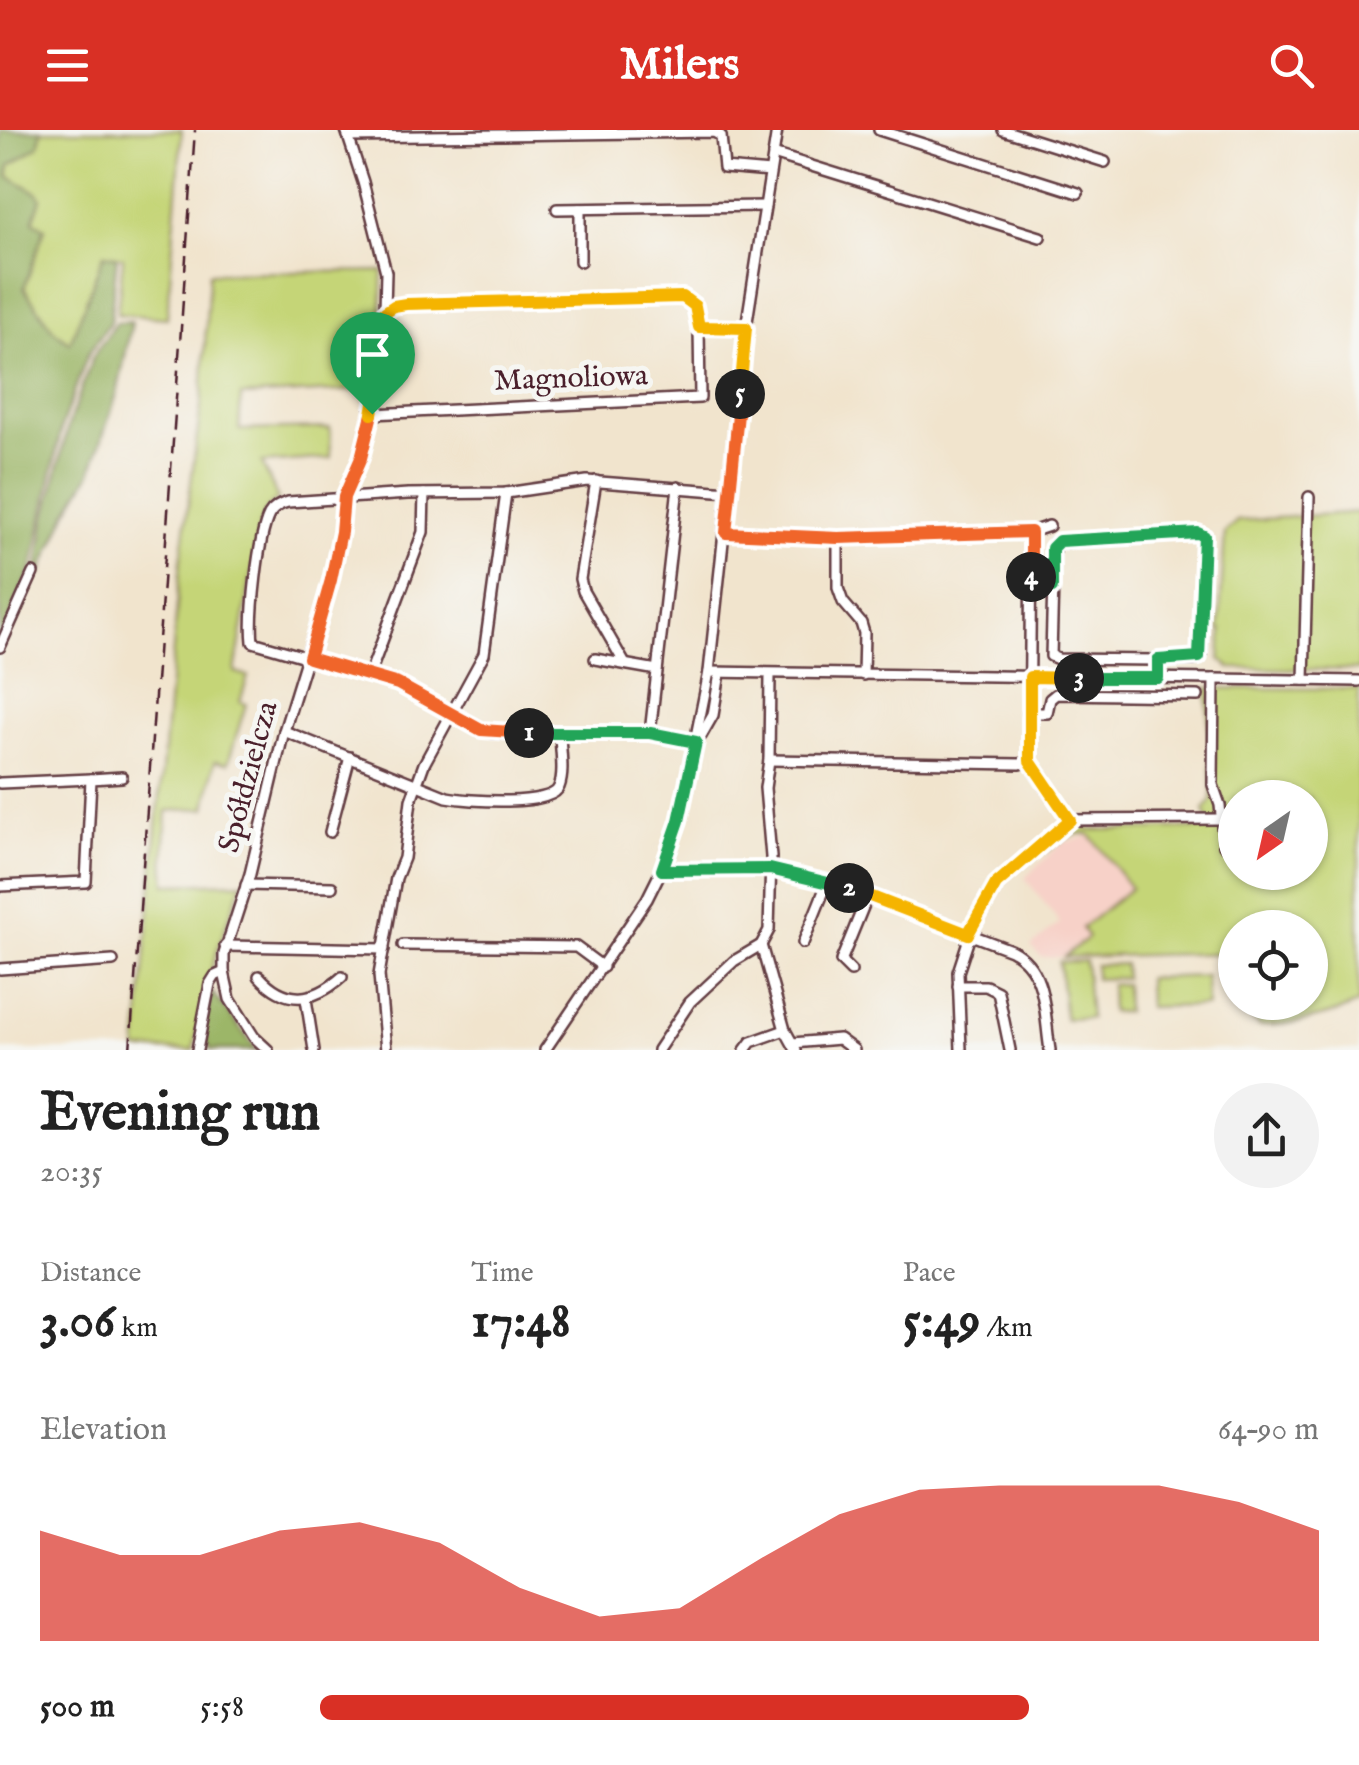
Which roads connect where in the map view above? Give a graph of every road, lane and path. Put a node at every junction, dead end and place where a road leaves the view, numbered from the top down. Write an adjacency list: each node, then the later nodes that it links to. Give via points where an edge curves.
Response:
1 (777, 130): 5 (street)
2 (879, 130): 8 (street)
3 (1002, 130): 6 (street)
4 (348, 134): 7 (street, via 714,132 721,136 724,168); 14 (street, Spółdzielcza, via 386,272)
5 (773, 154): 7 (street); 12 (street)
6 (1105, 162)
7 (770, 172): 9 (street)
8 (1078, 193)
9 (765, 206): 11 (street); 16 (street)
10 (557, 209): 11 (street)
11 (580, 209): 13 (street)
12 (1040, 237)
13 (580, 260)
14 (385, 312): 15 (street, via 406,304 683,297 695,306); 17 (street, Spółdzielcza)
15 (699, 327): 16 (street); 17 (street, Magnoliowa, via 700,398)
16 (746, 328): 20 (street)
17 (372, 414): 23 (street, Spółdzielcza)
18 (596, 481): 19 (street); 21 (street); 36 (street, via 580,579)
19 (678, 486): 20 (street); 37 (street)
20 (730, 492): 27 (street)
21 (506, 493): 22 (street); 51 (street, via 484,654)
22 (424, 494): 23 (street); 41 (street, via 423,532)
23 (344, 497): 33 (street, Spółdzielcza); 33 (street, via 288,502 270,514 253,642)
24 (1308, 497): 46 (street)
25 (1050, 526): 26 (street)
26 (1031, 532): 28 (street); 30 (street)
27 (726, 533): 28 (street); 38 (street)
28 (838, 538): 40 (street, via 838,588 864,633)
29 (33, 573): 32 (street)
30 (1031, 587): 31 (street); 42 (street)
31 (1052, 588): 35 (street, via 1053,658); 35 (street, via 1054,543 1202,534 1201,654)
32 (0, 647)
33 (309, 658): 41 (street); 52 (street, Spółdzielcza)
34 (595, 659): 36 (street)
35 (1158, 660): 43 (street)
36 (626, 664): 37 (street)
37 (657, 670): 54 (street)
38 (714, 672): 39 (street); 55 (street, via 713,716)
39 (770, 675): 40 (street); 57 (street)
40 (863, 675): 42 (street)
41 (369, 676): 51 (street)
42 (1030, 677): 43 (street); 50 (street)
43 (1158, 678): 44 (street)
44 (1182, 679): 45 (street); 48 (street)
45 (1214, 679): 46 (street); 63 (street)
46 (1304, 680): 47 (street)
47 (1359, 681)
48 (1182, 696): 49 (street); 50 (street, via 1056,694 1049,712)
49 (1198, 696)
50 (1028, 713): 58 (street)
51 (452, 714): 53 (street, via 494,733); 61 (street)
52 (284, 731): 56 (street); 70 (street, Spółdzielcza)
53 (560, 732): 54 (street); 61 (street, via 561,779 554,796 465,800)
54 (650, 733): 55 (street)
55 (696, 742): 68 (street)
56 (350, 756): 61 (street); 66 (street)
57 (769, 760): 58 (street); 67 (street, via 764,788)
58 (1030, 761): 65 (street)
59 (122, 777): 60 (street)
60 (91, 778): 62 (street); 71 (street, via 86,882)
61 (416, 782): 79 (street)
62 (0, 784)
63 (1218, 802)
64 (1218, 819): 65 (street)
65 (1070, 820): 74 (street, via 996,884)
66 (330, 832)
67 (770, 869): 68 (street); 69 (street); 76 (street, via 769,930)
68 (662, 870): 81 (street)
69 (828, 880): 73 (street); 75 (street)
70 (246, 885): 72 (street, Spółdzielcza); 77 (street, Spółdzielcza)
71 (0, 886)
72 (332, 888)
73 (868, 895): 74 (street); 83 (street, via 841,961)
74 (968, 934): 87 (street); 101 (street, via 1021,955 1035,972)
75 (804, 943)
76 (762, 945): 89 (street); 96 (street, via 690,1002)
77 (226, 946): 79 (street); 84 (street, Spółdzielcza)
78 (402, 946): 81 (street, via 576,948)
79 (384, 948): 94 (street)
80 (113, 961): 82 (street)
81 (603, 967): 95 (street)
82 (0, 969)
83 (851, 971)
84 (224, 972): 91 (street, via 210,984); 92 (street, via 235,1010)
85 (260, 976): 88 (street, via 275,992)
86 (342, 978): 88 (street)
87 (958, 986): 99 (street); 100 (street, via 998,992)
88 (306, 1000): 93 (street)
89 (785, 1030): 90 (street); 97 (street)
90 (795, 1046): 98 (street, via 838,1040)
91 (197, 1050)
92 (268, 1050)
93 (314, 1050)
94 (386, 1050)
95 (544, 1050)
96 (658, 1050)
97 (746, 1050)
98 (854, 1050)
99 (961, 1050)
100 (1010, 1050)
101 (1050, 1050)

